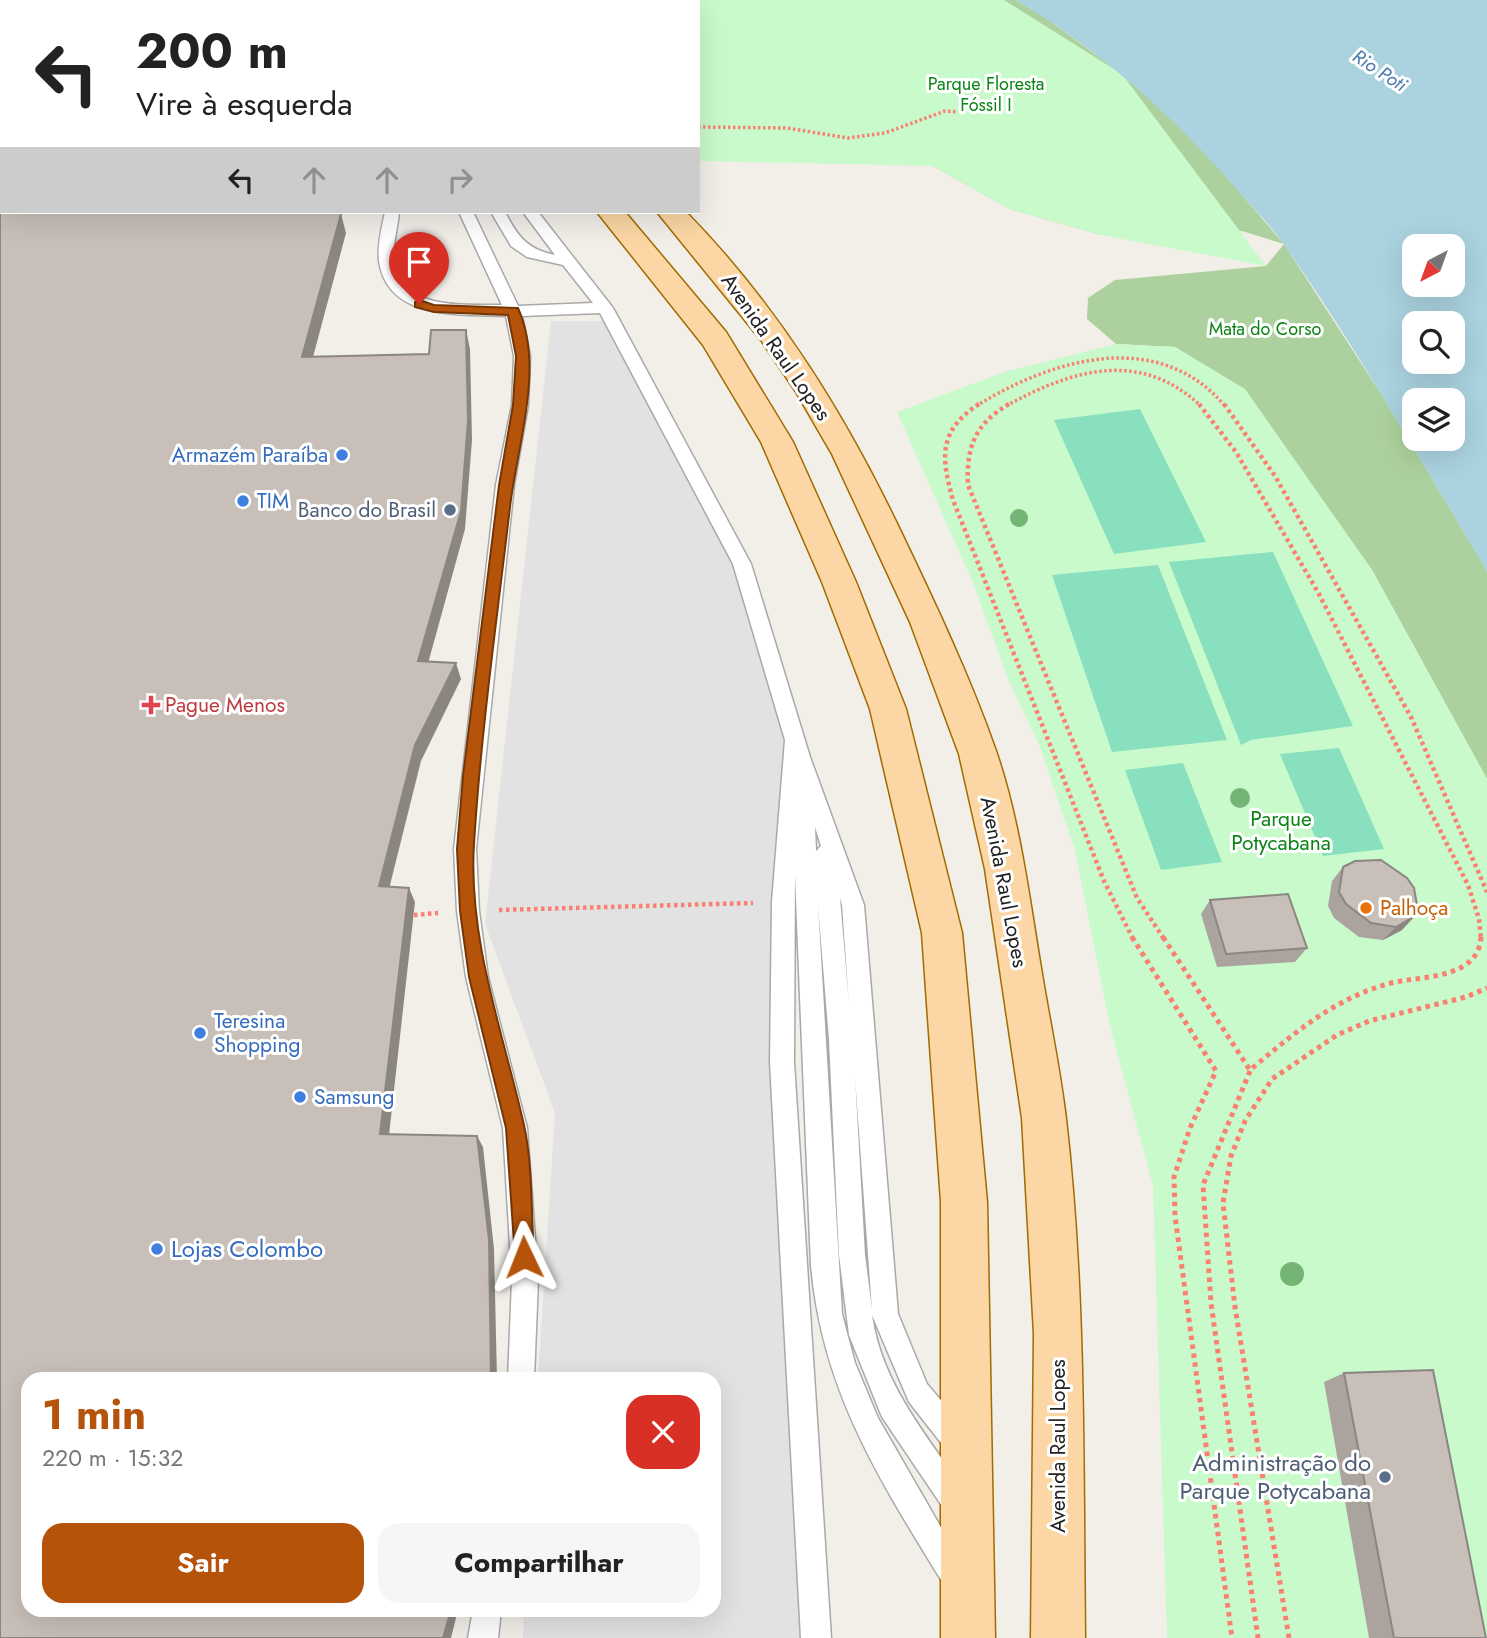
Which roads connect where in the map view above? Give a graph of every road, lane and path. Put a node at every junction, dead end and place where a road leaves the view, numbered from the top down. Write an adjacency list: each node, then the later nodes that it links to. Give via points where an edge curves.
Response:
1 (958, 112): 2 (path, via 945,111 885,133 848,138 787,128)
2 (700, 127)
3 (392, 214): 11 (lane, via 386,258 390,278 402,292 434,309)
4 (467, 214): 11 (lane)
5 (499, 214): 9 (lane, via 505,229 526,253)
6 (532, 214): 9 (lane)
7 (613, 214): 22 (main road, via 715,339 777,442 839,582 888,709 942,933 964,1202)
8 (673, 214): 29 (main road, Avenida Raul Lopes, via 771,333 848,454 927,622 978,754 1005,869 1044,1118 1058,1334)
9 (568, 261): 10 (lane)
10 (605, 308): 11 (lane); 12 (lane, via 742,564)
11 (513, 311): 17 (lane, via 522,356 520,405 471,776 465,849)
12 (793, 733): 13 (lane); 16 (lane)
13 (800, 757): 14 (lane); 24 (lane, via 824,1265 831,1328 853,1397 890,1472)
14 (822, 824): 22 (lane, via 853,905 886,1314 918,1393); 23 (lane, via 841,1040 852,1255 862,1335 891,1408)
15 (1487, 892): 30 (path, via 1412,719 1280,486 1208,386 1157,361 1133,357 1076,361 1013,384 951,428 943,457 953,500 1104,881 1125,926 1209,1053 1216,1071 1174,1177 1175,1216)
16 (783, 902): 17 (path); 27 (lane, via 782,1062)
17 (468, 911): 18 (path); 21 (lane, via 477,977 515,1128 525,1280)
18 (415, 915)
19 (1487, 988): 32 (path, via 1369,1021 1337,1035 1272,1079 1245,1121 1231,1156 1223,1203 1233,1294)
20 (1250, 1070): 20 (path, via 1345,997 1464,965 1477,954 1483,935 1468,886 1304,564 1222,433 1204,409 1175,384 1142,369 1114,368 1079,375 1016,400 975,432 967,459 968,485 1137,898); 31 (path, via 1203,1185 1211,1303)
21 (521, 1372)
22 (967, 1451): 23 (main road)
23 (967, 1517): 24 (main road)
24 (967, 1596): 28 (main road)
25 (487, 1617): 26 (lane)
26 (483, 1638)
27 (816, 1638)
28 (968, 1638)
29 (1058, 1638)
30 (1232, 1638)
31 (1258, 1638)
32 (1289, 1638)

